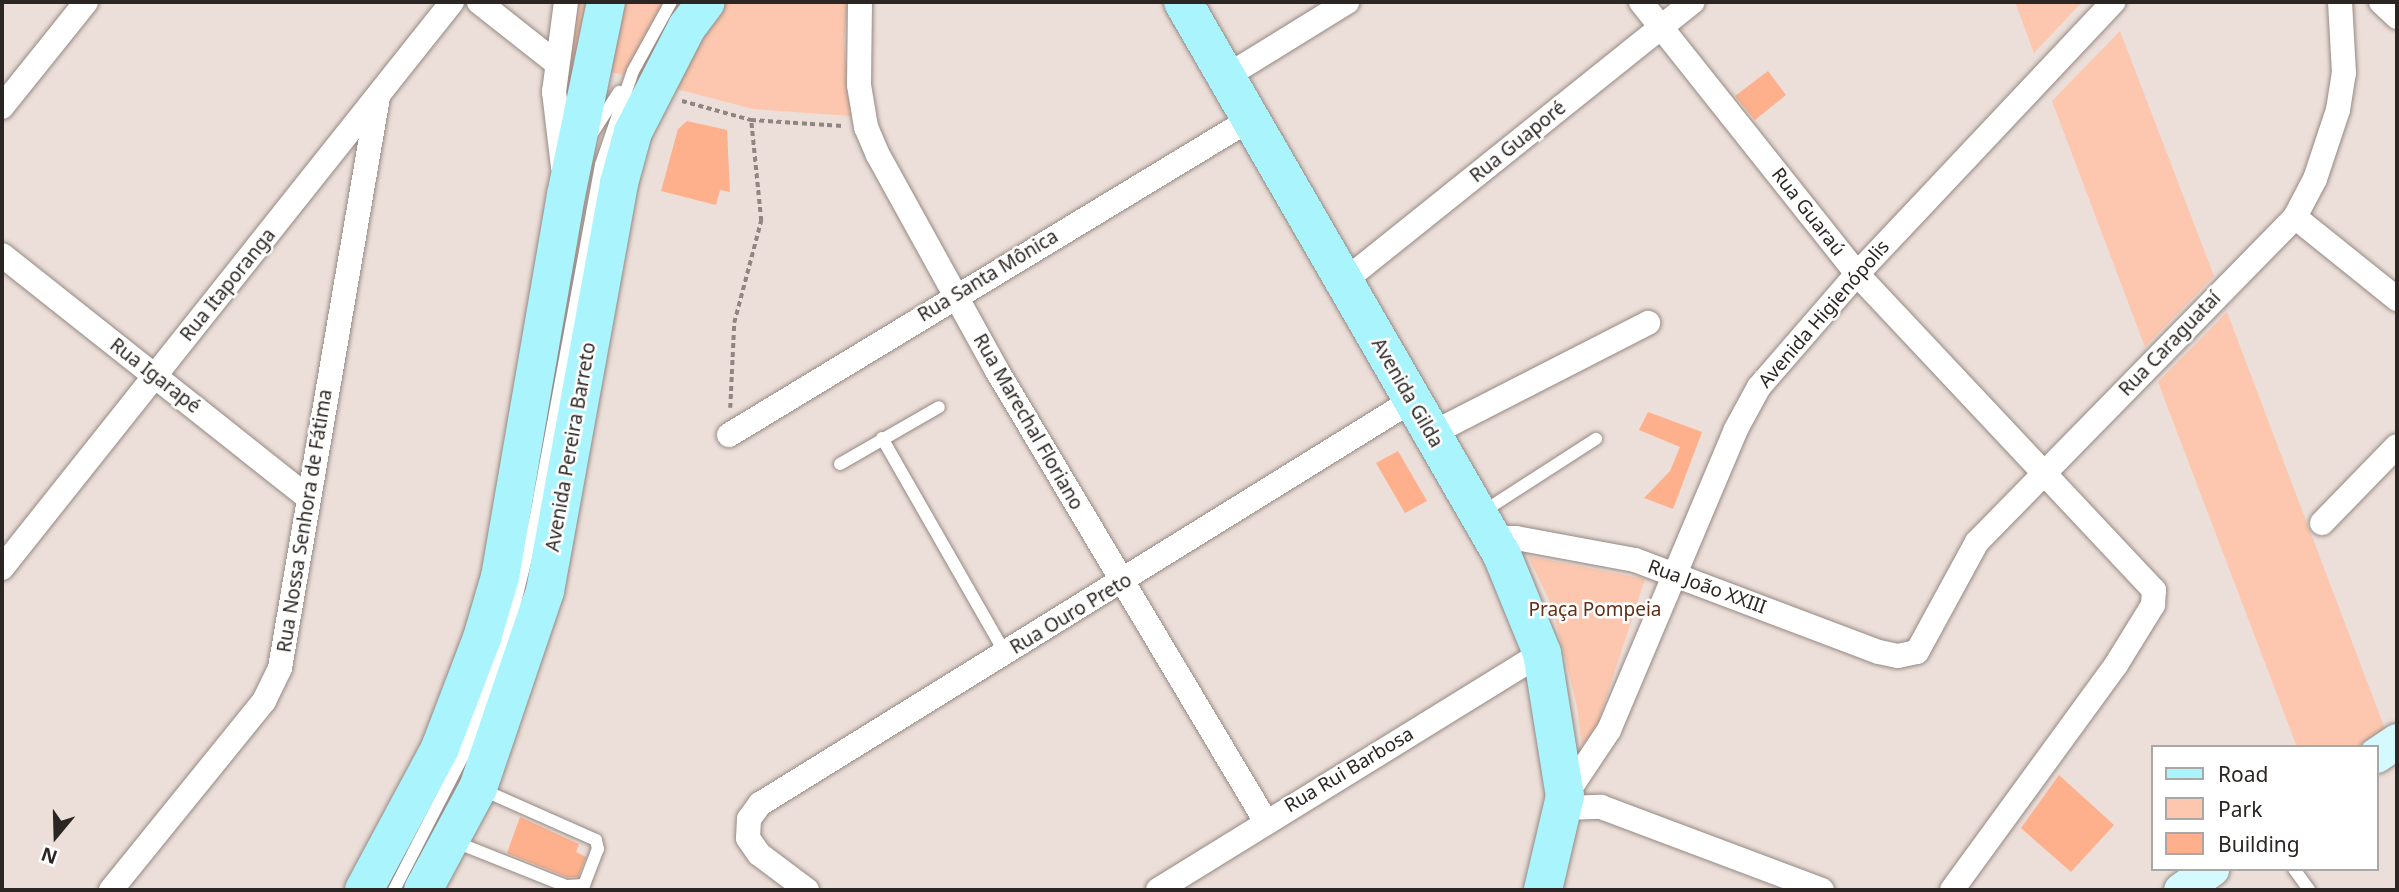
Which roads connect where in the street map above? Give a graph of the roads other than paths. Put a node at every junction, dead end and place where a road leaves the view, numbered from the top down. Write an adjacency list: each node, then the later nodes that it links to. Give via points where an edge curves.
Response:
1 (86, 2): 22 (street)
2 (452, 2): 21 (street, Rua Itaporanga)
3 (479, 2): 18 (street)
4 (566, 2): 18 (street)
5 (606, 2): 24 (main road)
6 (671, 2): 20 (lane)
7 (706, 2): 20 (main road, Avenida Pereira Barreto)
8 (860, 2): 29 (street, Rua Marechal Floriano, via 856,43 866,127)
9 (1183, 2): 19 (main road, Avenida Gilda)
10 (1347, 2): 19 (street)
11 (1642, 2): 17 (street, Rua Guaraú)
12 (1693, 2): 17 (street, Rua Guaporé)
13 (2113, 2): 27 (street, Avenida Higienópolis)
14 (2340, 2): 25 (street, Rua Caraguataí, via 2344,63 2339,110 2315,179)
15 (2381, 2): 16 (street)
16 (2397, 17)
17 (1661, 27): 27 (street, Rua Guaraú); 28 (street, Rua Guaporé)
18 (555, 62): 24 (street, via 554,92)
19 (1224, 78): 23 (main road, Avenida Gilda)
20 (642, 82): 24 (lane); 53 (main road, Avenida Pereira Barreto, via 619,183 545,591); 61 (lane, via 613,122 591,209 535,521 508,636 463,756)
21 (378, 97): 32 (street, Rua Itaporanga); 42 (street, Rua Nossa Senhora de Fátima)
22 (2, 107)
23 (1249, 120): 28 (main road, Avenida Gilda); 29 (street, Rua Santa Mônica)
24 (569, 179): 60 (main road, via 511,531 497,589 440,748)
25 (2295, 217): 30 (street); 41 (street, Rua Caraguataí)
26 (2, 254): 32 (street, Rua Igarapé)
27 (1857, 274): 41 (street, Rua Guaraú); 46 (street, Avenida Higienópolis, via 1759,387 1735,431)
28 (1343, 282): 33 (main road, Avenida Gilda)
29 (956, 295): 36 (street, Rua Santa Mônica); 47 (street, Rua Marechal Floriano)
30 (2397, 299)
31 (1648, 323): 35 (street)
32 (155, 376): 42 (street, Rua Igarapé); 45 (street, Rua Itaporanga)
33 (1411, 401): 35 (main road, Avenida Gilda); 47 (street, Rua Ouro Preto)
34 (939, 407): 37 (lane)
35 (1431, 434): 44 (main road, Avenida Gilda)
36 (729, 435)
37 (882, 438): 40 (lane); 49 (lane)
38 (1596, 439): 44 (lane)
39 (2397, 446): 43 (street)
40 (840, 464)
41 (2042, 475): 48 (street, Rua Caraguataí, via 1968,554); 67 (street, Rua Guaraú, via 2154,590 2155,598 2116,666)
42 (307, 497): 59 (street, Rua Nossa Senhora de Fátima, via 285,652 274,685)
43 (2322, 523)
44 (1484, 527): 46 (street, Rua João XXIII, via 1516,538 1635,560); 50 (main road, Avenida Gilda)
45 (2, 568)
46 (1677, 574): 48 (street, Rua João XXIII, via 1879,652 1898,656); 54 (street, Avenida Higienópolis, via 1609,730)
47 (1122, 583): 49 (street, Rua Ouro Preto); 55 (street, Rua Marechal Floriano)
48 (1917, 652)
49 (1005, 653): 63 (street, Rua Ouro Preto, via 760,804 749,819 748,838 759,854)
50 (1542, 653): 54 (main road, Avenida Gilda); 55 (street, Rua Rui Barbosa)
51 (2397, 741): 52 (main road)
52 (2378, 754)
53 (478, 788): 56 (main road, Avenida Pereira Barreto); 56 (lane, via 596,841 598,849 584,885 566,886)
54 (1564, 802): 65 (main road, Avenida Higienópolis); 66 (street, via 1601,807)
55 (1265, 820): 64 (street, Rua Rui Barbosa)
56 (453, 840): 62 (main road, Avenida Pereira Barreto)
57 (2208, 871): 68 (main road)
58 (2295, 871): 69 (lane)
59 (111, 890)
60 (363, 890)
61 (394, 890)
62 (423, 890)
63 (807, 890)
64 (1158, 890)
65 (1543, 890)
66 (1822, 890)
67 (1952, 890)
68 (2181, 890)
69 (2309, 890)

